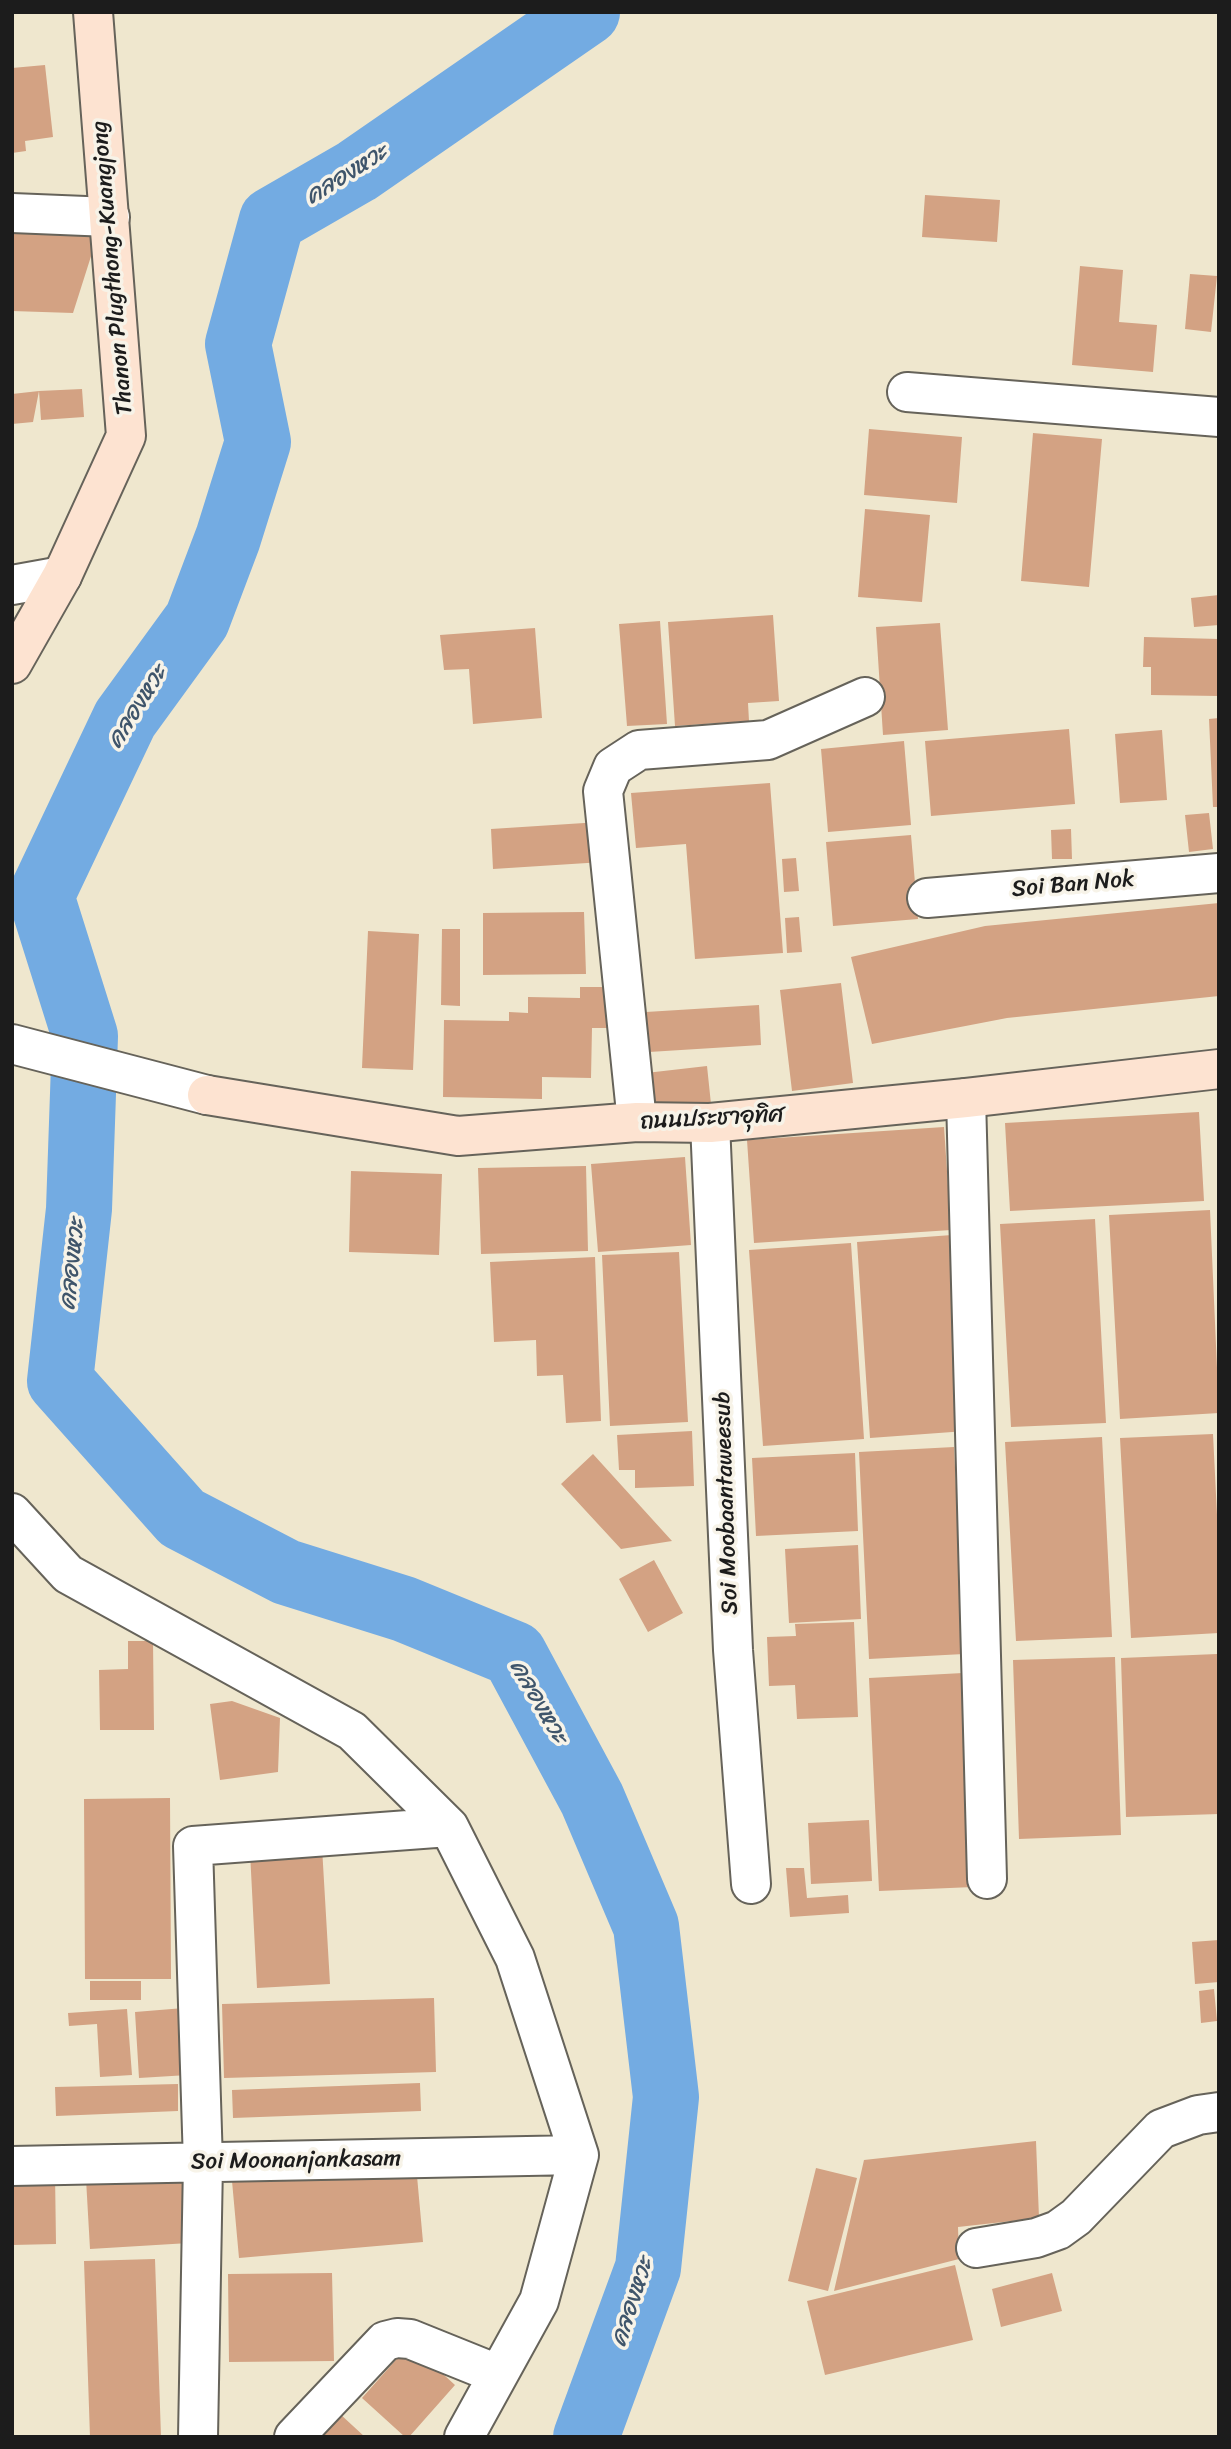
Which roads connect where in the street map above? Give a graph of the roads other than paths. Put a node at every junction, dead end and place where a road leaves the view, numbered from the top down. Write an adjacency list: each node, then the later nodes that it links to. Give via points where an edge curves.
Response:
1 (93, 12): 3 (street, Thanon Plugthong-Kuangjong)
2 (12, 213): 3 (street)
3 (110, 217): 6 (street, Thanon Plugthong-Kuangjong, via 126,436)
4 (907, 392): 5 (street)
5 (1219, 417)
6 (62, 576): 7 (street); 8 (street, Thanon Plugthong-Kuangjong)
7 (12, 585)
8 (12, 664)
9 (865, 696): 15 (street, via 768,740 639,750 613,767 603,791)
10 (1219, 873): 11 (street, Soi Ban Nok)
11 (927, 898)
12 (12, 1044): 15 (street, ถนนประชาอุทิศ, via 207,1094 457,1136)
13 (1219, 1069): 14 (street, ถนนประชาอุทิศ)
14 (966, 1098): 16 (street, ถนนประชาอุทิศ); 19 (street)
15 (637, 1122): 16 (street, ถนนประชาอุทิศ)
16 (710, 1122): 20 (street, Soi Moobaantaweesub, via 733,1650)
17 (12, 1513): 18 (street, via 68,1574 352,1731)
18 (449, 1827): 22 (street, via 515,1958); 23 (street, via 193,1846)
19 (987, 1879)
20 (751, 1884)
21 (1219, 2112): 25 (street, via 1161,2129 1058,2230)
22 (579, 2155): 23 (street, Soi Moonanjankasam); 26 (street, via 539,2301)
23 (203, 2163): 24 (street, Soi Moonanjankasam); 27 (street)
24 (12, 2166)
25 (975, 2248)
26 (497, 2374): 28 (street, via 410,2339 386,2341); 29 (street)
27 (198, 2437)
28 (294, 2437)
29 (464, 2437)

